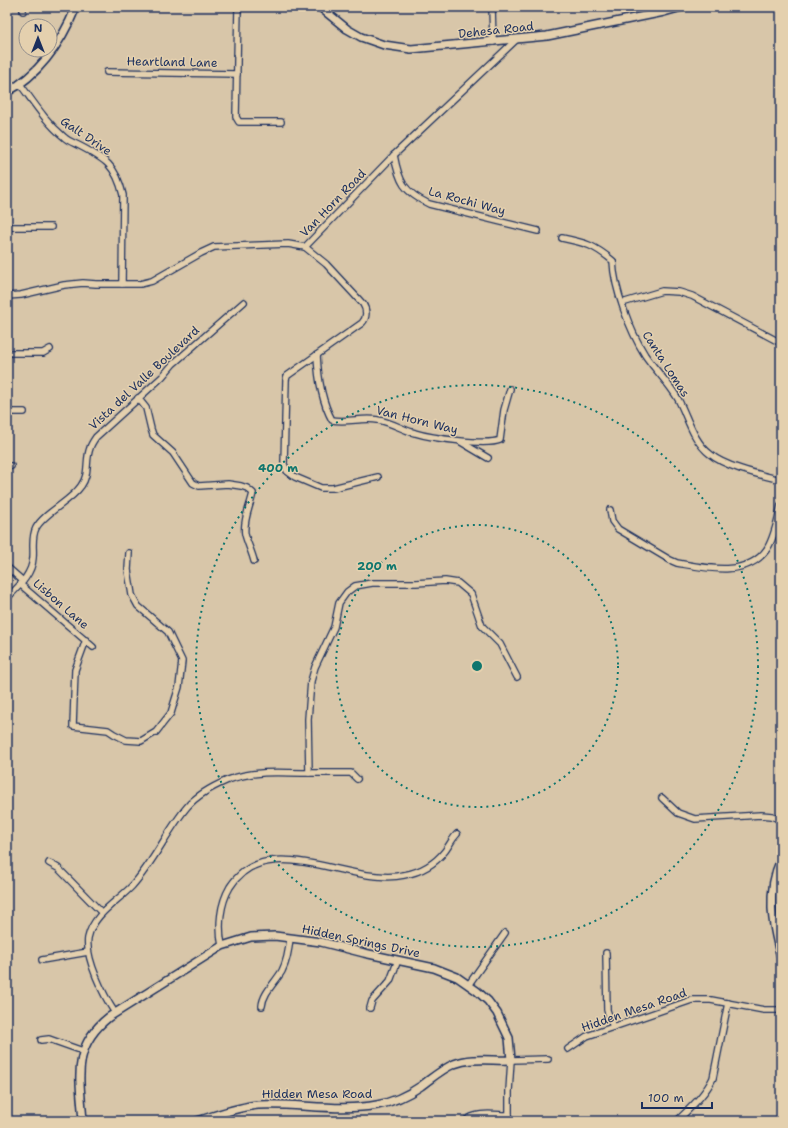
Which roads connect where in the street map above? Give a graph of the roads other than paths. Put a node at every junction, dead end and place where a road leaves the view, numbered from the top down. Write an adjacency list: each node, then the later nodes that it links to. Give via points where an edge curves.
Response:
1 (76, 7): 10 (street, via 53,50)
2 (238, 7): 9 (street)
3 (320, 7): 7 (street, Dehesa Road, via 354,33 393,47 421,49)
4 (492, 7): 7 (street)
5 (682, 7): 6 (street, Dehesa Road, via 552,35)
6 (517, 39): 7 (street, Dehesa Road); 13 (street, Van Horn Road)
7 (493, 42)
8 (106, 72): 9 (street, Heartland Lane)
9 (236, 74): 12 (street, via 236,117 239,122)
10 (20, 84): 11 (street); 19 (street, Galt Drive, via 50,125 65,139 99,156 112,167 120,181 123,195)
11 (7, 92)
12 (281, 122)
13 (394, 155): 16 (street, La Rochi Way, via 397,174 406,188 421,200); 18 (street, Van Horn Road)
14 (7, 227): 15 (street)
15 (51, 228)
16 (538, 231)
17 (562, 238): 22 (street, Canta Lomas, via 590,244 613,261 613,274)
18 (305, 247): 19 (street, via 288,244 214,248 152,281); 26 (street, Van Horn Road, via 326,264 365,308 366,315 362,323)
19 (122, 284): 20 (street, via 83,283 20,296)
20 (7, 296)
21 (244, 302): 28 (street, Vista del Valle Boulevard)
22 (622, 303): 23 (street, via 662,291 680,292); 34 (street, Canta Lomas, via 639,345 674,393 704,449 723,463)
23 (781, 343)
24 (50, 349): 25 (street, via 43,352)
25 (7, 353)
26 (316, 355): 31 (street, Van Horn Way, via 318,378 332,420 376,419 416,433); 33 (street, Van Horn Road, via 289,374 286,380 284,464 287,471 321,488 333,488)
27 (510, 389): 31 (street, via 500,440)
28 (138, 398): 38 (street, via 146,408 153,435 173,453 193,483 199,486 241,486 253,494 245,519 245,535); 40 (street, Vista del Valle Boulevard, via 93,442 82,485 41,521 32,542 34,558 30,572)
29 (7, 412): 30 (street)
30 (24, 412)
31 (458, 440): 32 (street, Van Horn Way)
32 (488, 458)
33 (378, 476)
34 (781, 480)
35 (781, 505): 36 (street, via 767,548 749,563 727,569 670,560 618,530 612,521)
36 (610, 510)
37 (129, 553): 42 (street, Lisbon Lane, via 128,570 132,595 138,606 168,632 182,661 179,687 171,713 156,732 134,742 108,730 73,726 75,670)
38 (254, 561)
39 (7, 566): 40 (street, Lisbon Lane)
40 (22, 583): 41 (street, Vista del Valle Boulevard); 42 (street, Lisbon Lane)
41 (7, 598)
42 (86, 640): 43 (street, Lisbon Lane)
43 (93, 647)
44 (517, 677): 45 (street, via 500,644 482,626 471,594 458,583 372,583 355,586 339,603 334,628 315,666 311,680 308,719)
45 (309, 773): 46 (street, via 350,773); 52 (street, via 248,774 221,783 204,793 188,806 145,870)
46 (357, 779)
47 (662, 798): 48 (street, via 678,813 695,819 761,815)
48 (781, 820)
49 (457, 834): 55 (street, via 432,865 402,876 370,876 287,860 257,864 241,874 227,893 220,923)
50 (781, 859): 58 (street, via 775,872 770,902)
51 (49, 863): 52 (street, via 58,868)
52 (102, 913): 56 (street, via 90,930)
53 (505, 933): 61 (street)
54 (290, 938): 55 (street, Hidden Springs Drive, via 259,936); 60 (street, Hidden Springs Drive, via 321,942); 63 (street, via 288,957 274,984 263,998)
55 (222, 946): 66 (street, Hidden Springs Drive)
56 (88, 952): 59 (street); 66 (street, via 102,992)
57 (606, 953): 67 (street, via 607,1010)
58 (781, 957)
59 (42, 960)
60 (398, 960): 61 (street, Hidden Springs Drive, via 442,970); 64 (street, via 390,981 372,1001)
61 (469, 984): 72 (street, Hidden Springs Drive, via 497,1013 509,1038)
62 (728, 1003): 65 (street, Hidden Mesa Road, via 764,1010); 67 (street, Hidden Mesa Road, via 706,999 692,1000); 77 (street, via 713,1078 704,1094)
63 (262, 1006)
64 (370, 1008)
65 (781, 1010)
66 (115, 1013): 70 (street, Hidden Springs Drive, via 93,1032)
67 (613, 1027): 69 (street, Hidden Mesa Road, via 587,1036)
68 (41, 1040): 70 (street, via 49,1039)
69 (568, 1049)
70 (83, 1050): 74 (street, Hidden Springs Drive, via 79,1072)
71 (548, 1059): 72 (street, Hidden Mesa Road)
72 (511, 1060): 73 (street, Hidden Springs Drive); 75 (street, Hidden Mesa Road, via 463,1061 453,1064 408,1094 377,1105 250,1106)
73 (509, 1118): 76 (street, via 478,1115)
74 (83, 1121)
75 (197, 1121)
76 (465, 1121)
77 (677, 1121)

